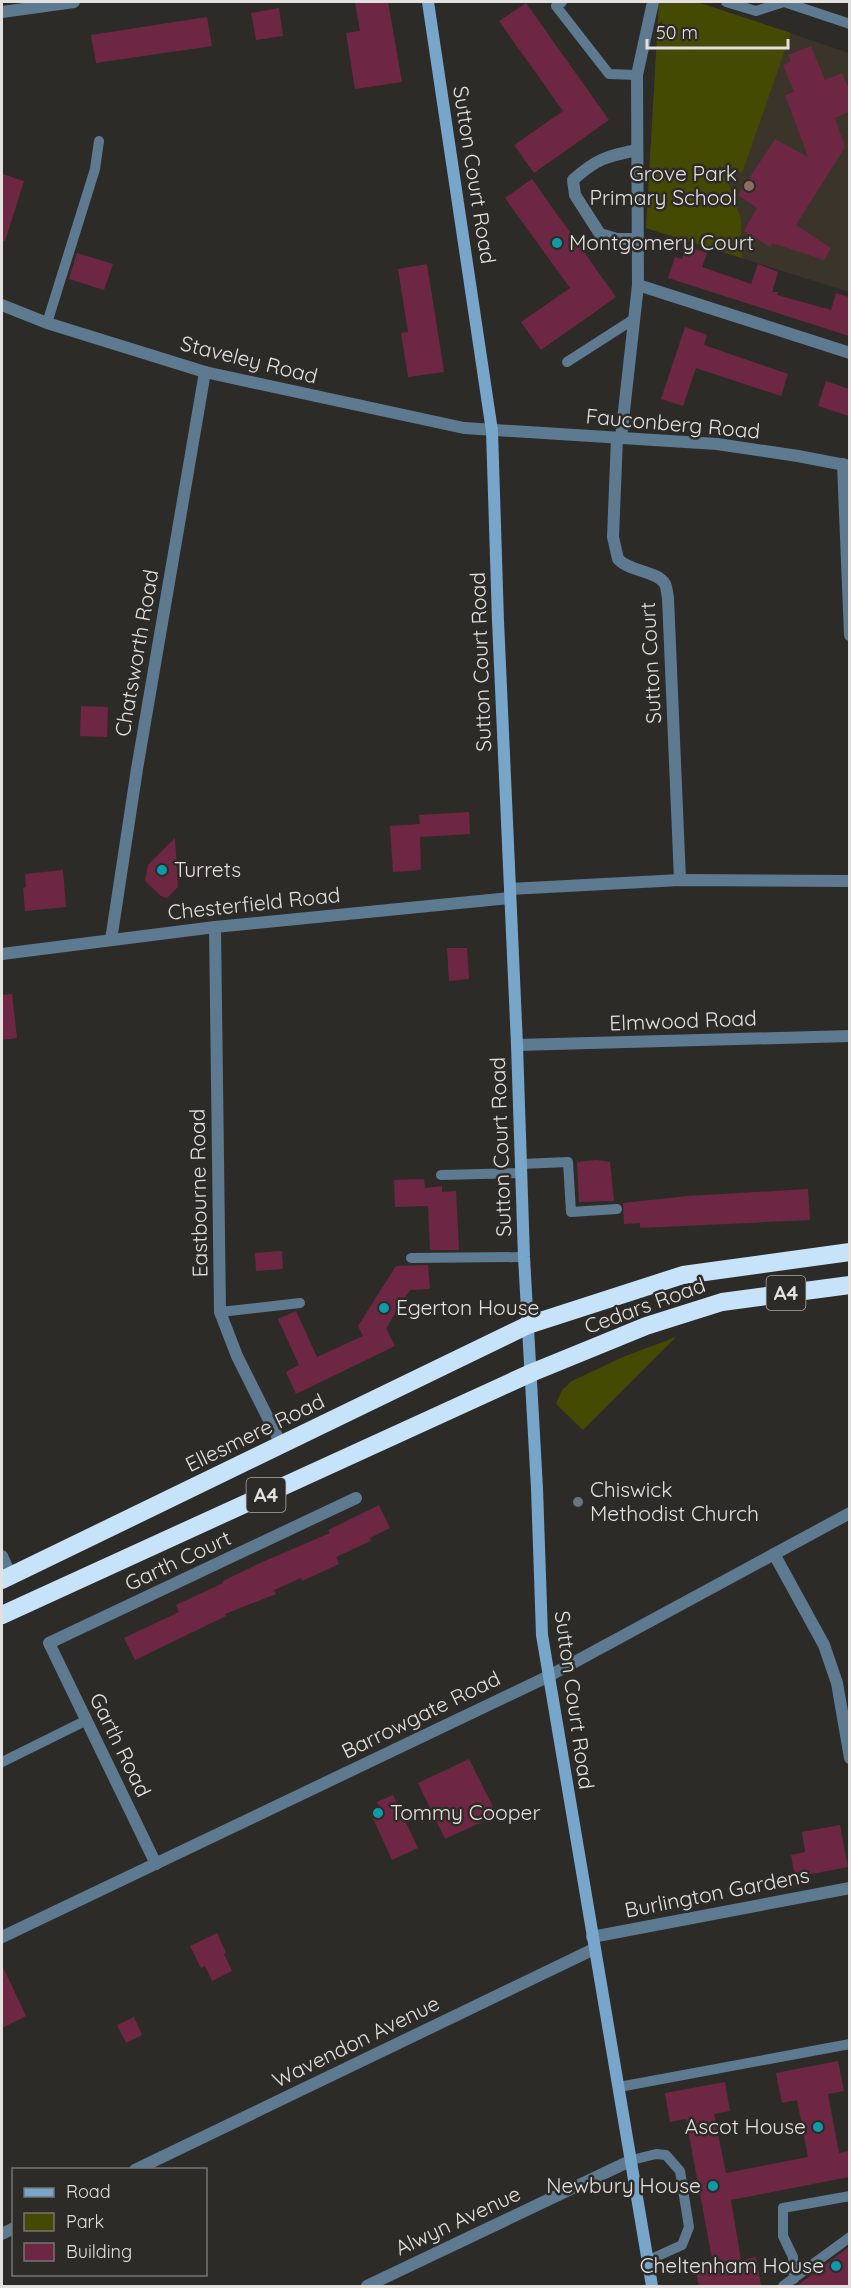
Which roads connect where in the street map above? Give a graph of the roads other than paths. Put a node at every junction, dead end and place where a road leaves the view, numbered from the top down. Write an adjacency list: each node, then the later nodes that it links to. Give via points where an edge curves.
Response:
1 (74, 2): 6 (street)
2 (428, 2): 19 (street, Sutton Court Road)
3 (562, 2): 8 (lane, via 556,6 609,74)
4 (653, 2): 8 (street)
5 (726, 2): 7 (lane, via 756,11 784,2)
6 (2, 12)
7 (849, 24)
8 (637, 75): 10 (street)
9 (99, 141): 15 (lane, via 96,169)
10 (638, 150): 11 (street); 11 (street, via 609,155 573,180 574,195 600,234 617,240)
11 (638, 239): 12 (street)
12 (638, 285): 14 (street); 16 (street)
13 (2, 306): 15 (street, Staveley Road)
14 (634, 319): 17 (lane); 20 (street)
15 (46, 323): 18 (street, Staveley Road)
16 (849, 353)
17 (567, 362)
18 (205, 372): 19 (street, Staveley Road); 27 (street, Chatsworth Road)
19 (492, 431): 20 (street, Fauconberg Road); 25 (street, Sutton Court Road)
20 (619, 438): 21 (street, Fauconberg Road, via 717,444); 23 (street, Sutton Court, via 613,537 618,560 631,569 660,577 668,598)
21 (846, 465): 22 (street)
22 (849, 635)
23 (680, 880): 24 (street, Chesterfield Road); 25 (street, Chesterfield Road)
24 (849, 881)
25 (510, 893): 26 (street, Chesterfield Road); 30 (street, Sutton Court Road)
26 (215, 927): 27 (street, Chesterfield Road); 39 (street, Eastbourne Road)
27 (111, 940): 28 (street, Chesterfield Road)
28 (2, 954)
29 (849, 1036): 30 (street, Elmwood Road)
30 (517, 1045): 31 (street, Sutton Court Road)
31 (521, 1168): 32 (lane); 33 (lane, via 568,1162 571,1212); 35 (street, Sutton Court Road)
32 (441, 1175)
33 (617, 1209)
34 (849, 1252): 40 (highway, Cedars Road / A4, via 683,1275)
35 (524, 1257): 36 (lane); 40 (street, Sutton Court Road)
36 (411, 1258)
37 (849, 1285): 41 (highway, Cedars Road / A4, via 700,1308)
38 (300, 1303): 39 (lane)
39 (220, 1312): 42 (street, Eastbourne Road, via 237,1356)
40 (528, 1325): 41 (street, Sutton Court Road); 42 (highway, Ellesmere Road / A4)
41 (531, 1373): 48 (highway, A4); 50 (street, Sutton Court Road, via 542,1635)
42 (282, 1446): 47 (highway, Ellesmere Road / A4)
43 (356, 1498): 49 (street, Garth Court)
44 (849, 1513): 45 (street, Barrowgate Road)
45 (774, 1554): 50 (street, Barrowgate Road); 52 (street, via 824,1645 837,1683)
46 (2, 1556): 47 (street)
47 (6, 1578)
48 (2, 1615)
49 (49, 1643): 51 (street, Garth Road)
50 (548, 1677): 54 (street, Barrowgate Road); 57 (street, Sutton Court Road)
51 (87, 1720): 53 (lane); 54 (street, Garth Road)
52 (849, 1758)
53 (2, 1761)
54 (156, 1864): 56 (street, Barrowgate Road)
55 (849, 1887): 57 (street, Burlington Gardens)
56 (2, 1937)
57 (593, 1943): 59 (street, Sutton Court Road); 61 (street, Wavendon Avenue)
58 (849, 2044): 59 (lane)
59 (619, 2087): 60 (street, Sutton Court Road)
60 (632, 2160): 64 (street, Sutton Court Road); 64 (lane, via 666,2155 680,2171 688,2219 682,2245); 66 (street, Alwyn Avenue)
61 (137, 2168)
62 (849, 2196): 65 (lane, via 783,2208 783,2236 793,2257)
63 (849, 2237): 65 (lane)
64 (647, 2261): 67 (street, Sutton Court Road)
65 (794, 2279): 68 (lane)
66 (367, 2286)
67 (652, 2286)
68 (783, 2286)

